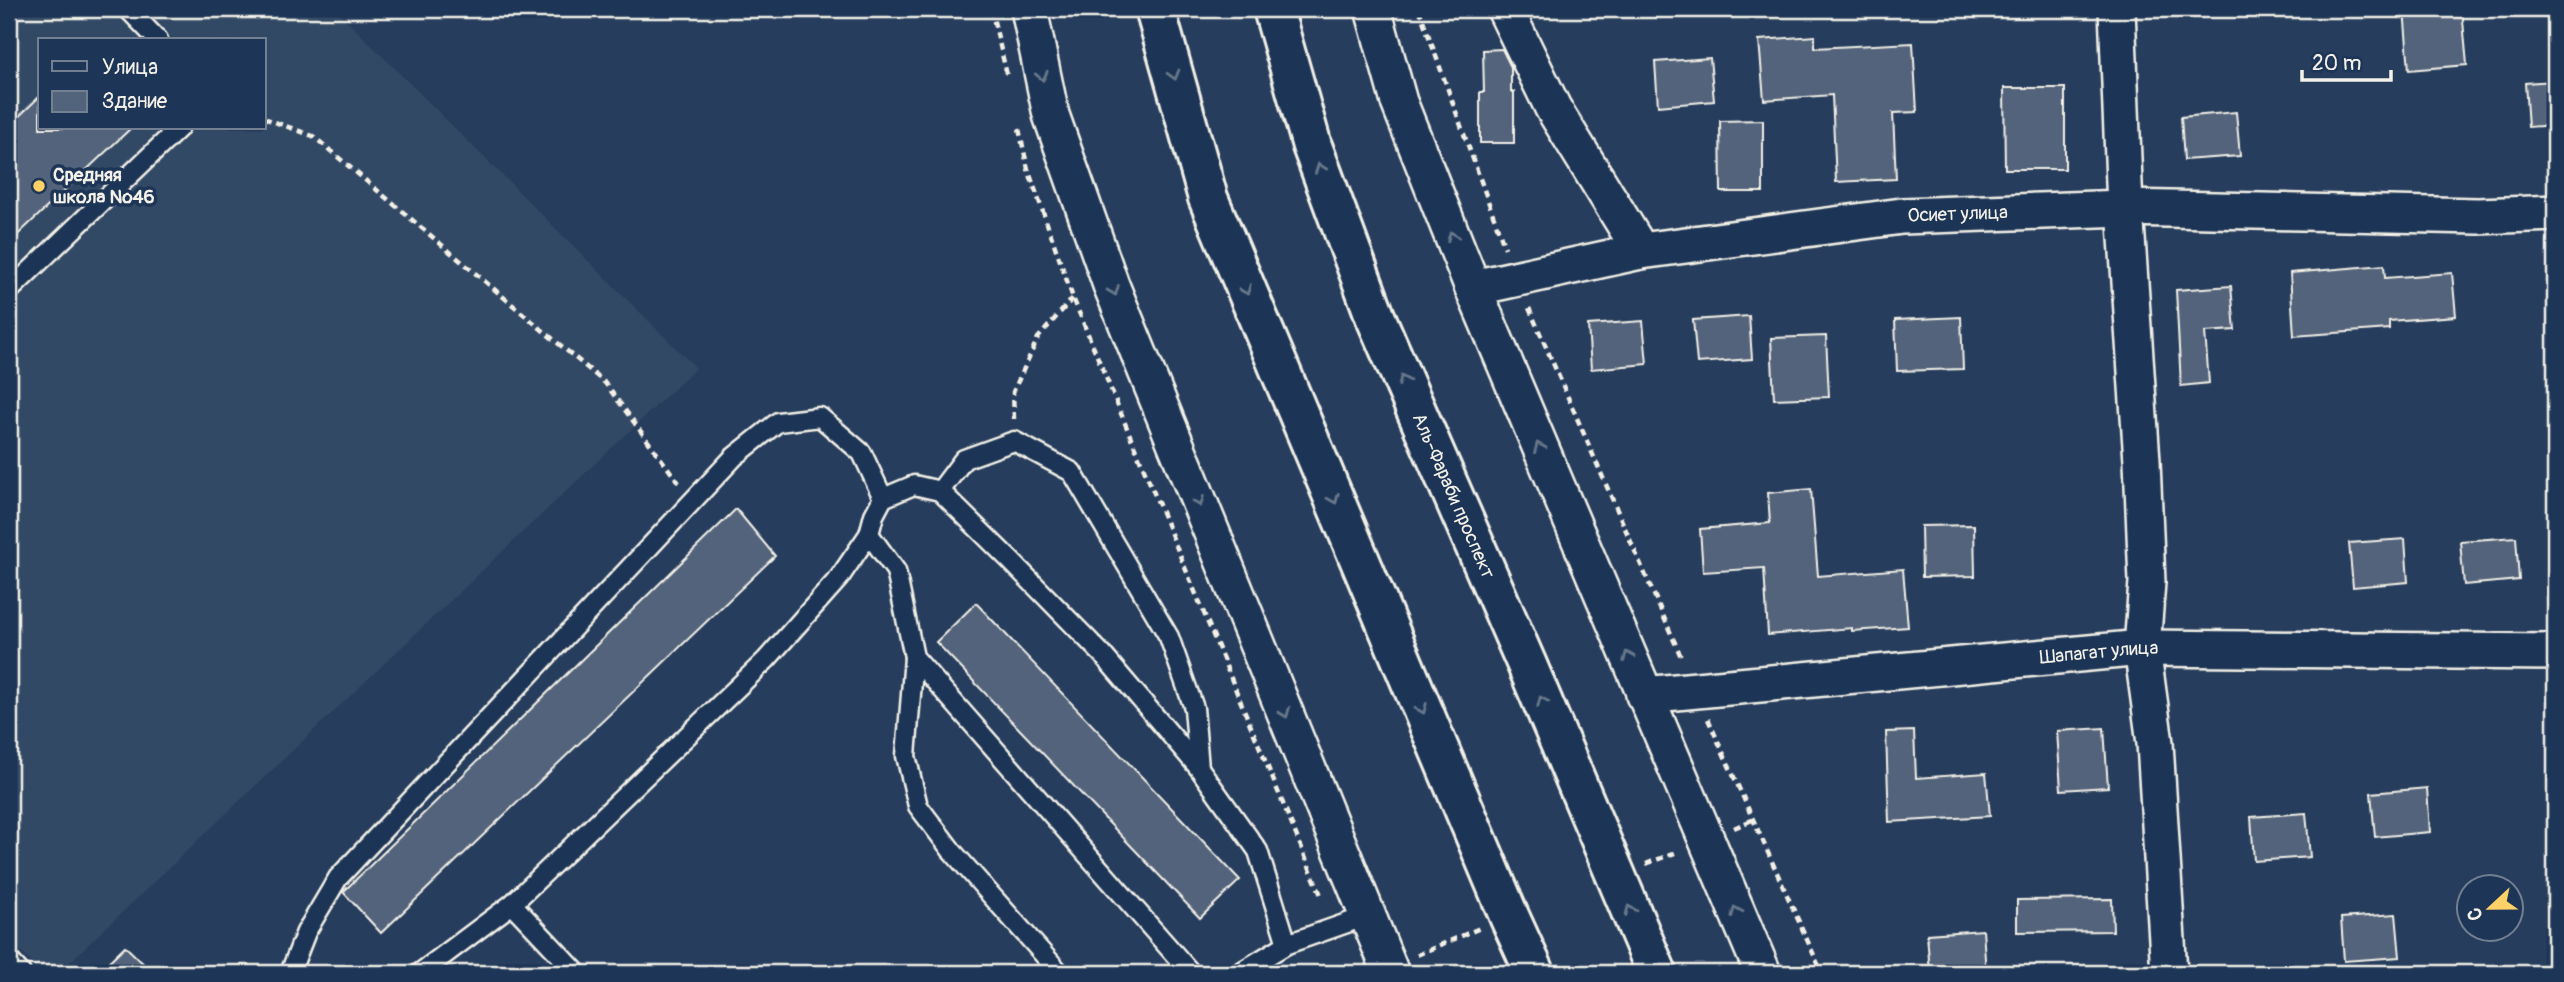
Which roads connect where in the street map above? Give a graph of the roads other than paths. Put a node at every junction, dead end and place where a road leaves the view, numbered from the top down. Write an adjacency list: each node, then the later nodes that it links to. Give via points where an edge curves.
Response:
1 (128, 9): 8 (lane)
2 (1029, 9): 24 (street, one-way to 24, via 1051,115 1111,285)
3 (1156, 9): 35 (street, one-way to 35, via 1208,198)
4 (1273, 9): 36 (street, Аль-Фараби проспект, one-way to 4, via 1375,316 1312,146)
5 (1373, 9): 13 (street, one-way to 5, via 1399,102)
6 (1505, 9): 12 (street, via 1553,108)
7 (2117, 9): 10 (street)
8 (156, 38)
9 (177, 130): 14 (lane)
10 (2126, 208): 11 (street, Осиет улица); 12 (street, Осиет улица, via 1902,216); 18 (street, via 2147,582)
11 (2555, 214)
12 (1641, 251): 13 (street, Осиет улица)
13 (1473, 288): 21 (street, one-way to 13)
14 (9, 291)
15 (940, 491): 16 (lane, via 914,485); 22 (lane, via 1102,654); 22 (lane, via 964,459 1014,441 1072,472 1169,637 1194,708)
16 (883, 498): 17 (lane); 29 (lane, via 862,453 820,416 778,422 734,457 338,878 306,932)
17 (869, 534): 20 (lane, via 897,571); 23 (lane, via 832,587 766,660)
18 (2143, 648): 19 (street, Шапагат улица); 21 (street, Шапагат улица); 38 (street, via 2155,743)
19 (2555, 652)
20 (914, 657): 32 (lane, via 906,756 918,806); 33 (lane)
21 (1644, 695): 37 (street, one-way to 21)
22 (1199, 768): 25 (lane, via 1258,851)
23 (512, 904): 30 (lane); 31 (lane)
24 (1367, 916): 25 (lane); 27 (street)
25 (1287, 943): 34 (lane)
26 (9, 960): 28 (lane)
27 (1390, 970)
28 (21, 973)
29 (290, 973)
30 (420, 973)
31 (577, 973)
32 (1060, 973)
33 (1191, 973)
34 (1238, 973)
35 (1535, 973)
36 (1657, 973)
37 (1763, 973)
38 (2169, 973)

